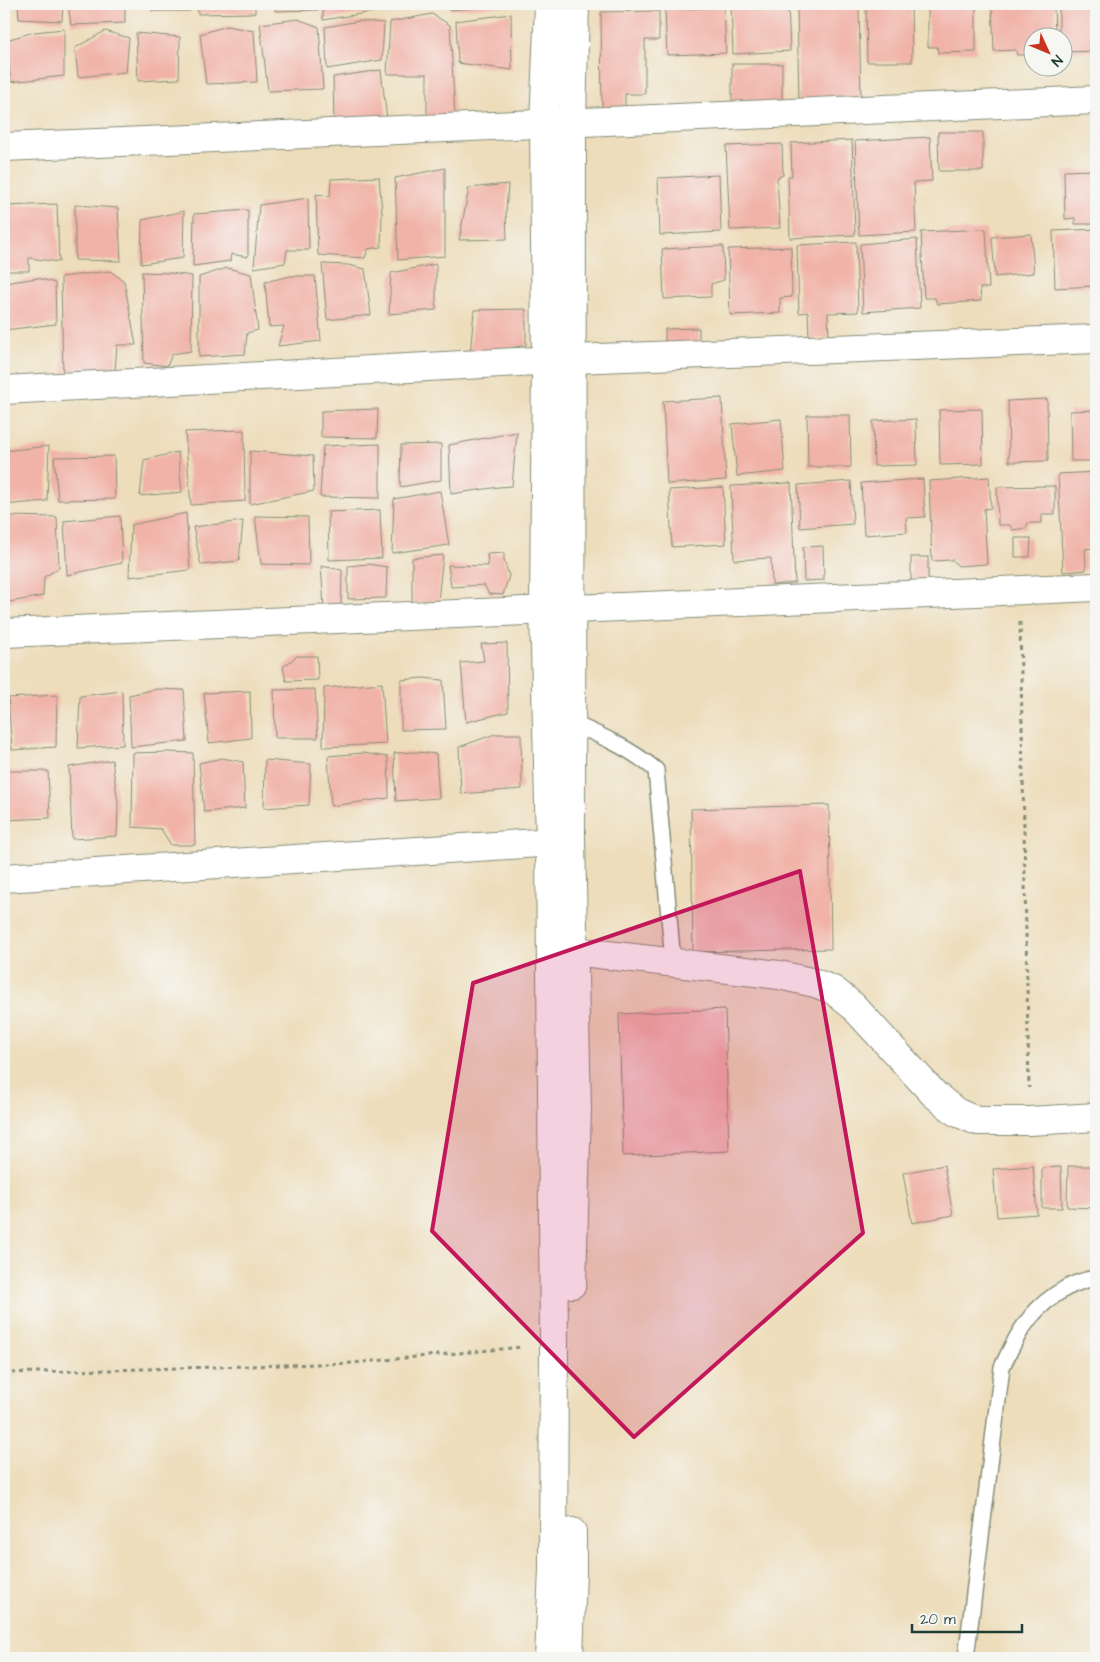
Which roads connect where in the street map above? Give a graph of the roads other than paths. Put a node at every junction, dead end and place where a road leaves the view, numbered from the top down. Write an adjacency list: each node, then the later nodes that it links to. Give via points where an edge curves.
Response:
1 (549, 4): 5 (street)
2 (575, 4): 4 (street)
3 (1096, 100): 4 (street)
4 (572, 122): 5 (street); 8 (street)
5 (544, 123): 6 (street); 9 (street)
6 (4, 147)
7 (1096, 338): 8 (street)
8 (573, 359): 9 (street); 12 (street)
9 (546, 361): 10 (street); 13 (street)
10 (4, 390)
11 (1096, 587): 12 (street)
12 (572, 609): 13 (street); 15 (street)
13 (544, 610): 14 (street); 16 (street)
14 (4, 633)
15 (572, 723): 16 (street); 19 (lane, via 605,737 656,770)
16 (561, 841): 17 (street); 18 (street); 20 (street)
17 (4, 878)
18 (573, 951): 19 (street); 20 (street)
19 (673, 962): 21 (street, via 779,975 833,990 853,1006 934,1094 956,1112 977,1120)
20 (565, 1107): 23 (street)
21 (1096, 1117)
22 (1096, 1278): 26 (lane, via 1083,1280 1048,1298 1024,1325 1002,1367)
23 (562, 1570): 24 (street); 25 (street)
24 (549, 1658)
25 (569, 1658)
26 (966, 1658)

